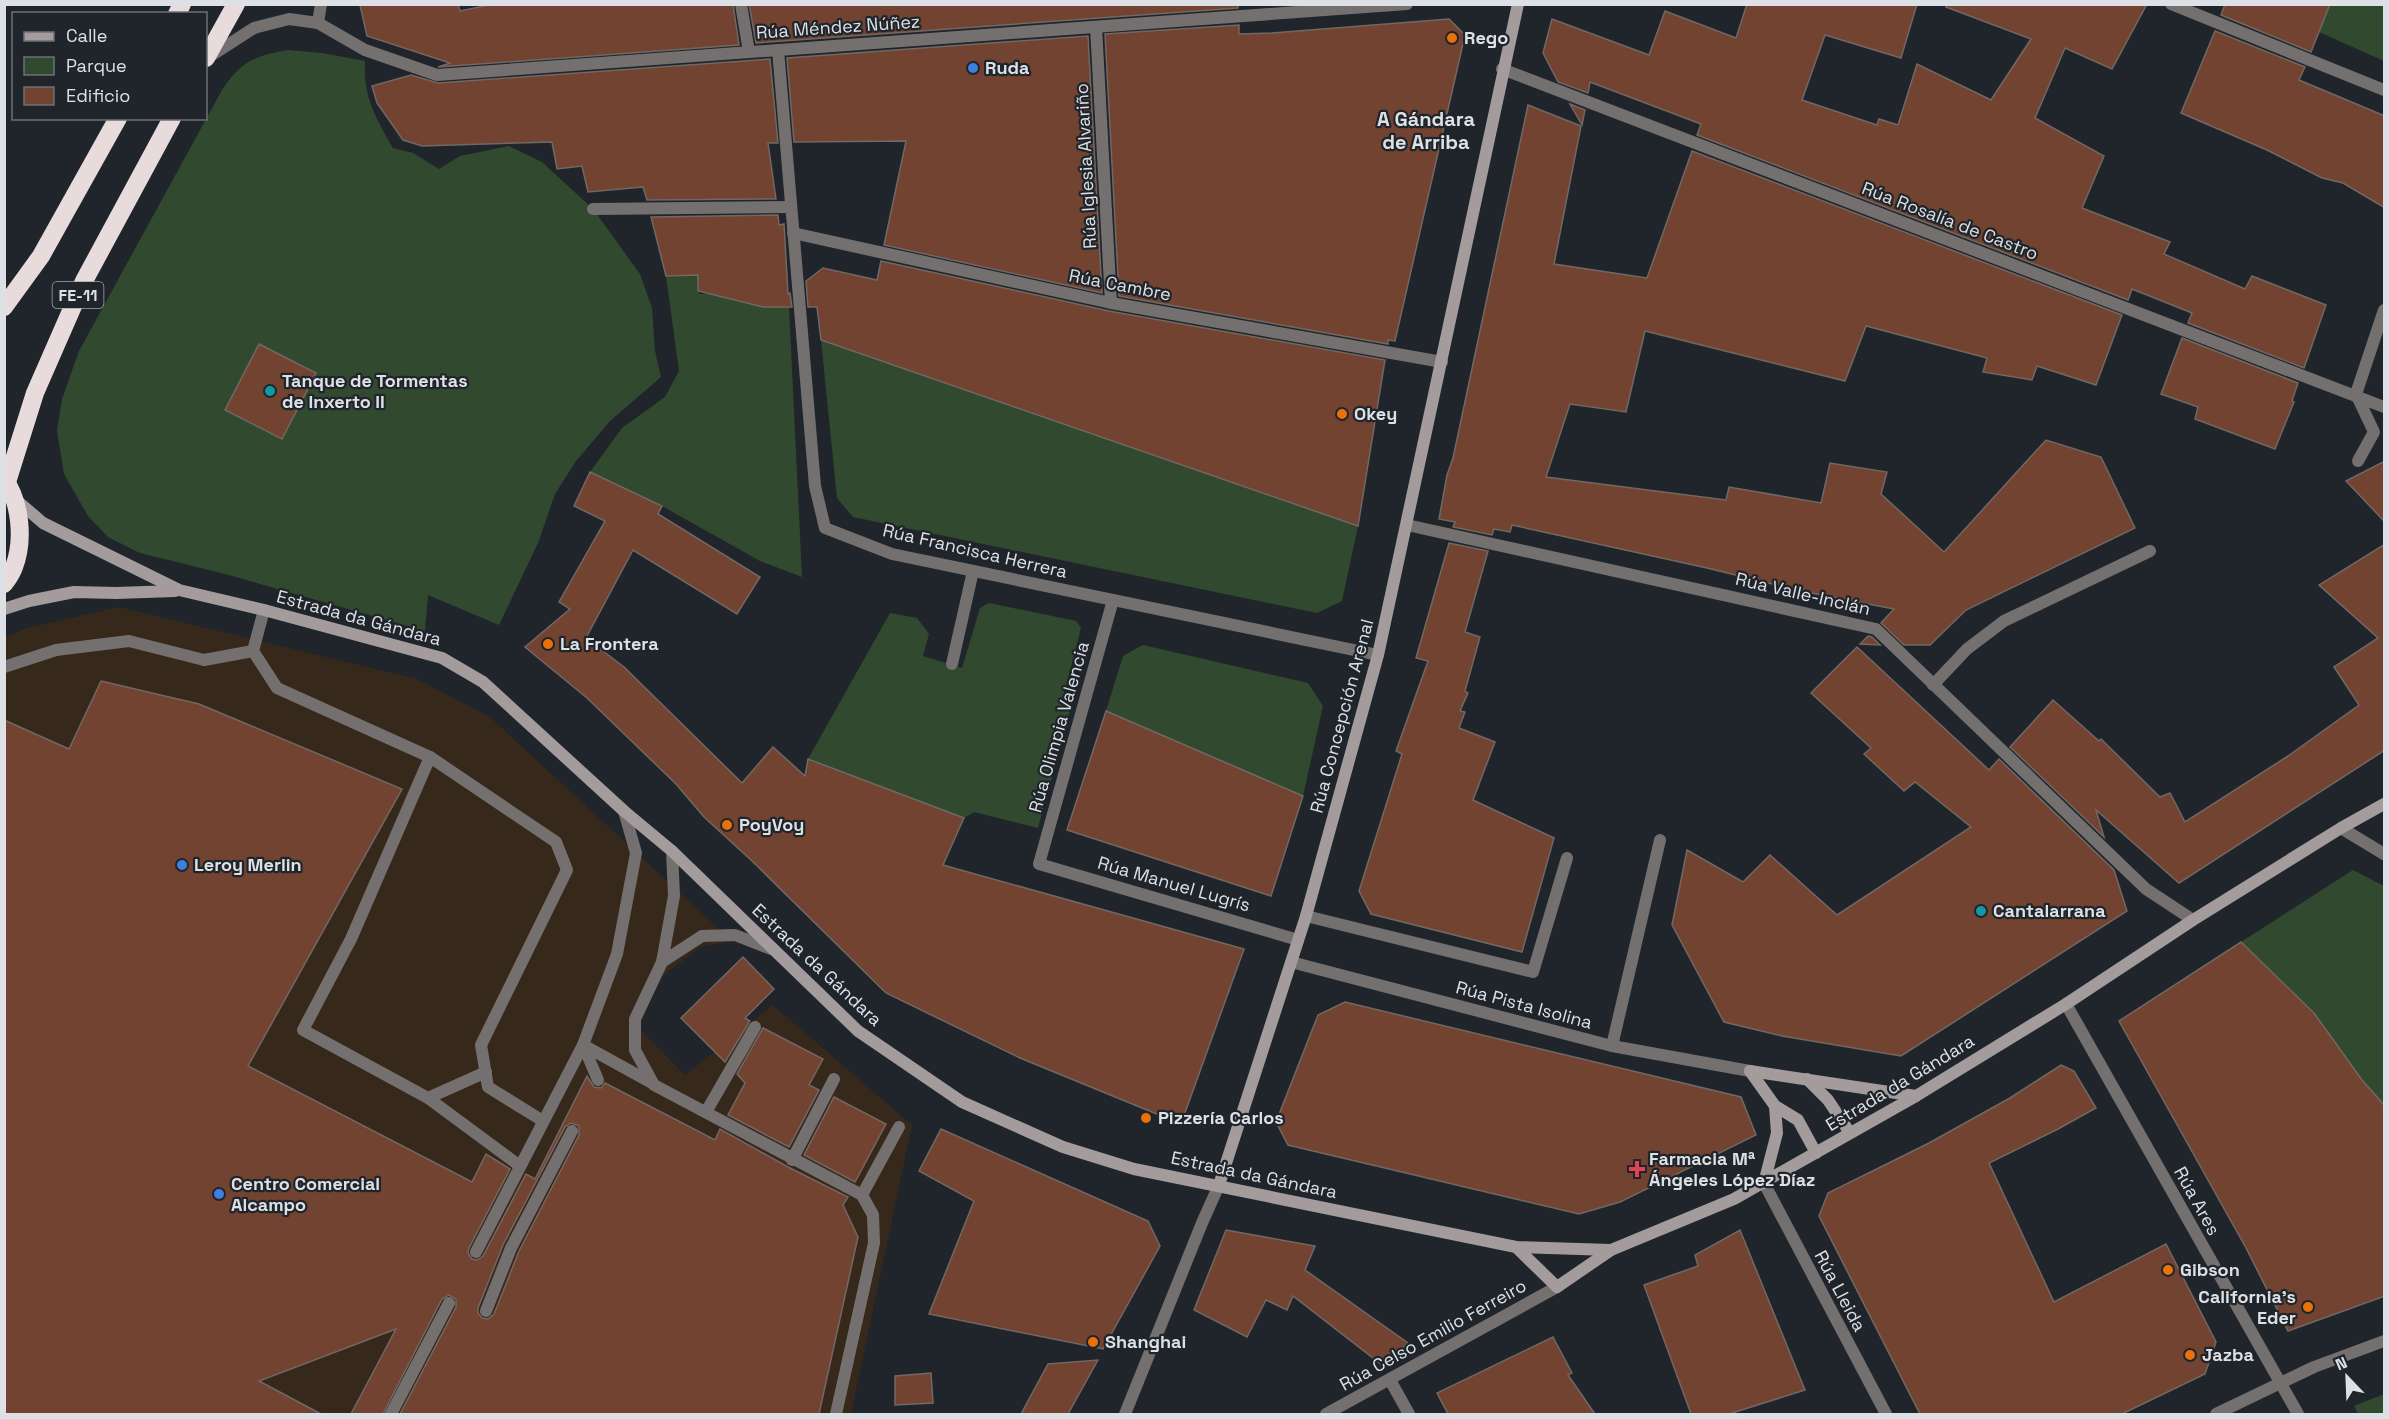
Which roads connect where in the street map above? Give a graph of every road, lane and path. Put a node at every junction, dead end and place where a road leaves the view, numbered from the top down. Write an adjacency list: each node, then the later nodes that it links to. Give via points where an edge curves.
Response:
1 (236, 4): 11 (highway)
2 (321, 4): 7 (street)
3 (741, 4): 10 (street)
4 (1407, 4): 8 (street, Rúa Méndez Núñez)
5 (1518, 4): 13 (street, Rúa Concepción Arenal)
6 (2171, 4): 14 (street)
7 (318, 23): 10 (street, Rúa Méndez Núñez, via 365,50 436,75); 12 (street, via 289,19 254,28)
8 (1096, 27): 9 (street, Rúa Méndez Núñez); 20 (street, Rúa Iglesia Alvariño)
9 (778, 50): 10 (street, Rúa Méndez Núñez); 17 (street, Rúa Francisca Herrera)
10 (749, 52)
11 (207, 56)
12 (207, 57)
13 (1502, 69): 23 (street, Rúa Concepción Arenal); 24 (street, Rúa Rosalía de Castro)
14 (2385, 90)
15 (117, 120): 21 (highway, FE-11, via 41,256)
16 (171, 120): 27 (highway, FE-11, via 84,281 35,393)
17 (791, 207): 18 (street); 19 (street, Rúa Francisca Herrera)
18 (593, 209)
19 (793, 233): 20 (street, Rúa Cambre); 30 (street, Rúa Francisca Herrera, via 815,486 825,528 892,554)
20 (1111, 303): 23 (street, Rúa Cambre)
21 (4, 307)
22 (2385, 310): 24 (street)
23 (1442, 363): 28 (street, Rúa Concepción Arenal)
24 (2356, 394): 25 (street, Rúa Rosalía de Castro); 26 (street, via 2374,432)
25 (2385, 407)
26 (2358, 461)
27 (9, 486): 31 (highway, FE-11, via 20,533 14,568); 32 (street, via 43,523)
28 (1407, 525): 37 (street, Rúa Concepción Arenal); 40 (street, Rúa Valle-Inclán, via 1876,629)
29 (2150, 551): 40 (street, via 2004,621 1967,649)
30 (973, 571): 33 (street, Rúa Francisca Herrera); 38 (street)
31 (4, 584)
32 (179, 590): 34 (street, via 74,592); 35 (street, Estrada da Gándara)
33 (1113, 600): 37 (street, Rúa Francisca Herrera); 49 (street, Rúa Olimpia Valencia)
34 (4, 609)
35 (264, 610): 36 (street); 43 (street, Estrada da Gándara, via 442,658 483,682)
36 (253, 651): 39 (street, via 204,660 129,641 56,650); 41 (street, via 277,688)
37 (1378, 655): 50 (street, Rúa Concepción Arenal)
38 (952, 664)
39 (4, 667)
40 (1933, 685): 51 (street, Rúa Valle-Inclán, via 2146,889)
41 (430, 757): 61 (street, via 556,842 567,870 481,1045); 67 (street, via 351,939 303,1030)
42 (2385, 804): 44 (street, Estrada da Gándara)
43 (624, 811): 46 (street, Estrada da Gándara); 58 (street, via 636,853 617,954)
44 (2341, 828): 47 (street); 51 (street, Estrada da Gándara)
45 (1660, 840): 59 (street)
46 (672, 851): 53 (street, Estrada da Gándara); 54 (street, via 674,896)
47 (2385, 854)
48 (1567, 858): 50 (street, via 1533,972)
49 (1039, 864): 52 (street, Rúa Manuel Lugrís)
50 (1306, 916): 52 (street, Rúa Concepción Arenal)
51 (2193, 920): 56 (street, Estrada da Gándara)
52 (1298, 940): 55 (street, Rúa Concepción Arenal)
53 (771, 949): 54 (street, via 735,935 702,936); 78 (street, Estrada da Gándara, via 858,1031 962,1102 1063,1147 1134,1169)
54 (662, 962): 65 (street, via 635,1019 635,1050)
55 (1291, 963): 59 (street, Rúa Pista Isolina); 78 (street, Rúa Concepción Arenal)
56 (2066, 1004): 66 (street, Estrada da Gándara); 88 (street, Rúa Ares)
57 (755, 1027): 69 (street)
58 (583, 1045): 64 (street); 65 (street); 70 (street)
59 (1612, 1046): 60 (street, Rúa Pista Isolina)
60 (1750, 1071): 63 (street); 68 (street)
61 (486, 1072): 67 (street); 70 (street, via 488,1087)
62 (834, 1079): 75 (street)
63 (1807, 1079): 66 (street); 73 (street, via 1828,1100)
64 (598, 1080)
65 (654, 1085): 69 (street)
66 (1916, 1096): 73 (street, Estrada da Gándara)
67 (428, 1098): 76 (street)
68 (1775, 1106): 74 (street, via 1798,1120); 77 (street, via 1777,1133)
69 (706, 1112): 75 (street)
70 (543, 1121): 76 (street)
71 (899, 1127): 79 (street)
72 (572, 1131): 85 (street, via 511,1248)
73 (1850, 1133): 74 (street, Estrada da Gándara)
74 (1816, 1153): 77 (street, Estrada da Gándara)
75 (792, 1160): 79 (street)
76 (520, 1166): 82 (street)
77 (1764, 1183): 81 (street, Estrada da Gándara); 94 (street, Rúa Lleida)
78 (1219, 1185): 80 (street, Estrada da Gándara); 91 (street, Rúa Concepción Arenal)
79 (862, 1195): 90 (street, via 873,1215 874,1243)
80 (1516, 1247): 81 (street, Estrada da Gándara); 83 (street)
81 (1611, 1250): 83 (street)
82 (476, 1252)
83 (1557, 1287): 87 (street, Rúa Celso Emilio Ferreiro)
84 (449, 1303): 89 (street)
85 (486, 1311)
86 (2385, 1341): 88 (street)
87 (1390, 1380): 92 (street, Rúa Celso Emilio Ferreiro); 93 (street)
88 (2279, 1383): 95 (street); 96 (street, Rúa Ares)
89 (391, 1414)
90 (836, 1414)
91 (1125, 1414)
92 (1326, 1414)
93 (1410, 1414)
94 (1887, 1414)
95 (2216, 1414)
96 (2298, 1414)

